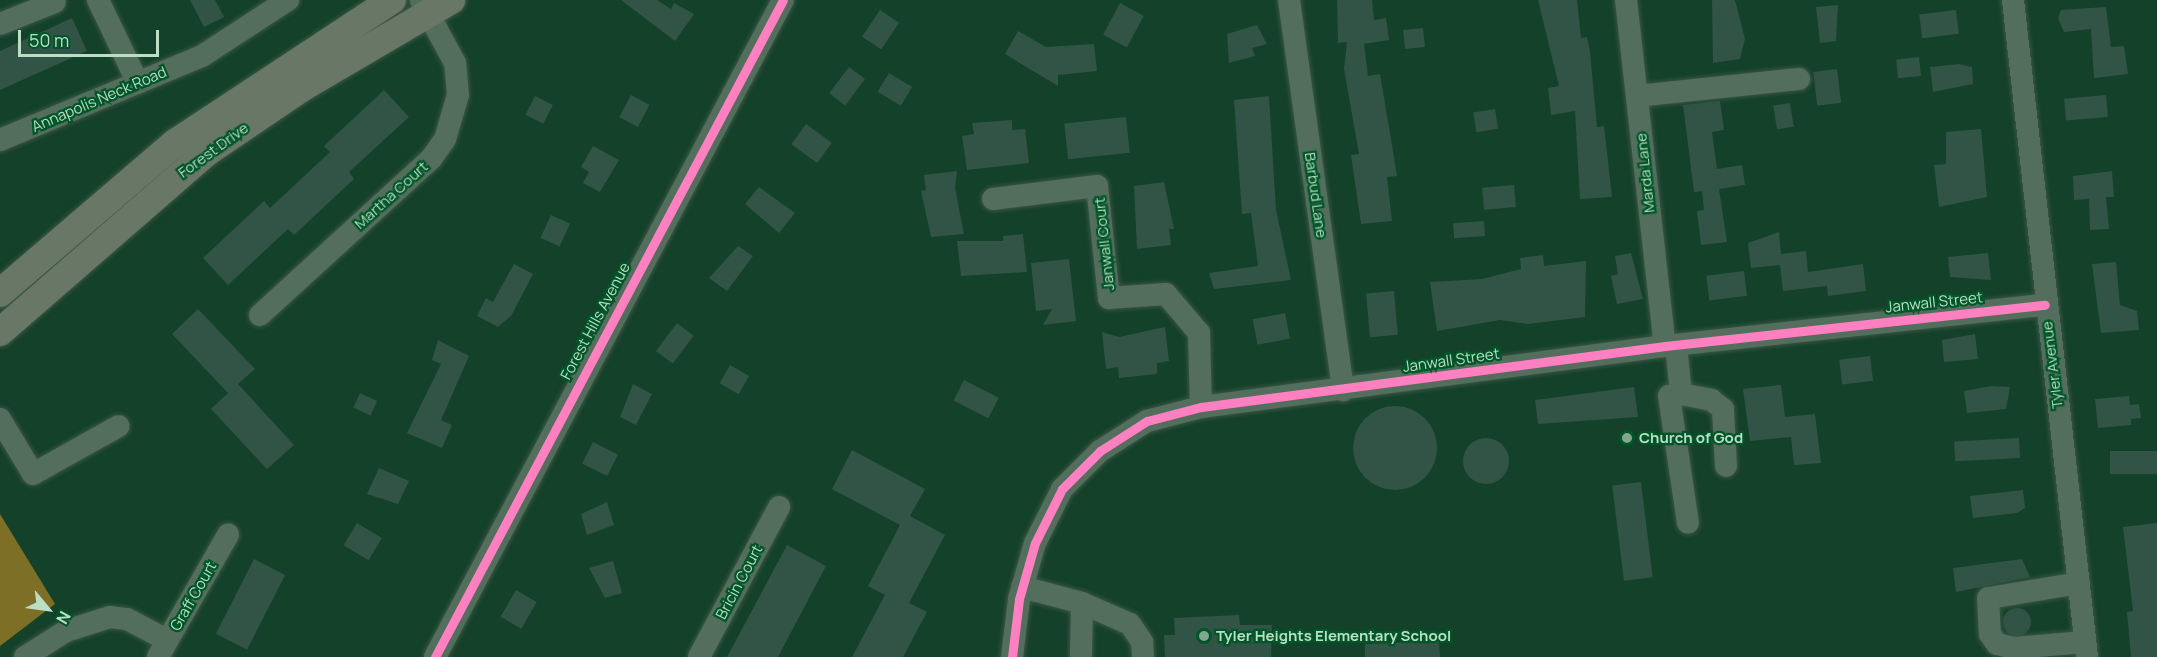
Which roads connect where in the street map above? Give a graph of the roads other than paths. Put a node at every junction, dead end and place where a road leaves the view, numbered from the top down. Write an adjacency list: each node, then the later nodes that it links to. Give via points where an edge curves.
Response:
1 (98, 0): 12 (street)
2 (288, 0): 12 (street, Annapolis Neck Road, via 202,56)
3 (392, 0): 16 (main road, Forest Drive, via 175,143)
4 (783, 0): 36 (street, Forest Hills Avenue)
5 (1289, 0): 21 (street, Barbud Lane)
6 (1626, 0): 13 (street, Marda Lane)
7 (2013, 0): 17 (street, Tyler Avenue)
8 (55, 2): 10 (street)
9 (433, 4): 18 (street, Martha Court, via 455,63 458,95 445,139 431,159); 19 (main road, Forest Drive, via 207,152 138,207)
10 (5, 15)
11 (1799, 79): 13 (street)
12 (138, 83): 14 (street, Annapolis Neck Road)
13 (1637, 96): 20 (street, Marda Lane)
14 (0, 140)
15 (993, 199): 23 (street, Janwall Court, via 1097,186 1109,298 1166,294 1173,302 1199,333)
16 (0, 293)
17 (2045, 305): 20 (street, Janwall Street); 30 (street, Tyler Avenue)
18 (260, 315)
19 (0, 332)
20 (1671, 346): 21 (street, Janwall Street); 22 (street, Marda Lane)
21 (1343, 390): 23 (street, Janwall Street)
22 (1681, 394): 26 (street, via 1711,400 1723,410); 28 (street, via 1669,396)
23 (1201, 407): 31 (street, Janwall Street, via 1147,421 1100,451 1062,489 1035,543)
24 (0, 419): 25 (street, via 33,474)
25 (119, 426)
26 (1726, 466)
27 (779, 507): 37 (street, Bricin Court)
28 (1688, 523)
29 (228, 535): 33 (street, Graff Court)
30 (2079, 583): 34 (street, Tyler Avenue); 34 (street, via 1988,598 1990,634 1997,644 2014,648)
31 (1022, 587): 32 (street); 38 (street, Janwall Street)
32 (1082, 603): 39 (street); 40 (street, via 1130,624 1142,642)
33 (162, 649): 35 (street, via 127,619 110,617 66,631)
34 (2086, 650)
35 (25, 657)
36 (435, 657)
37 (699, 657)
38 (1012, 657)
39 (1081, 657)
40 (1143, 657)

